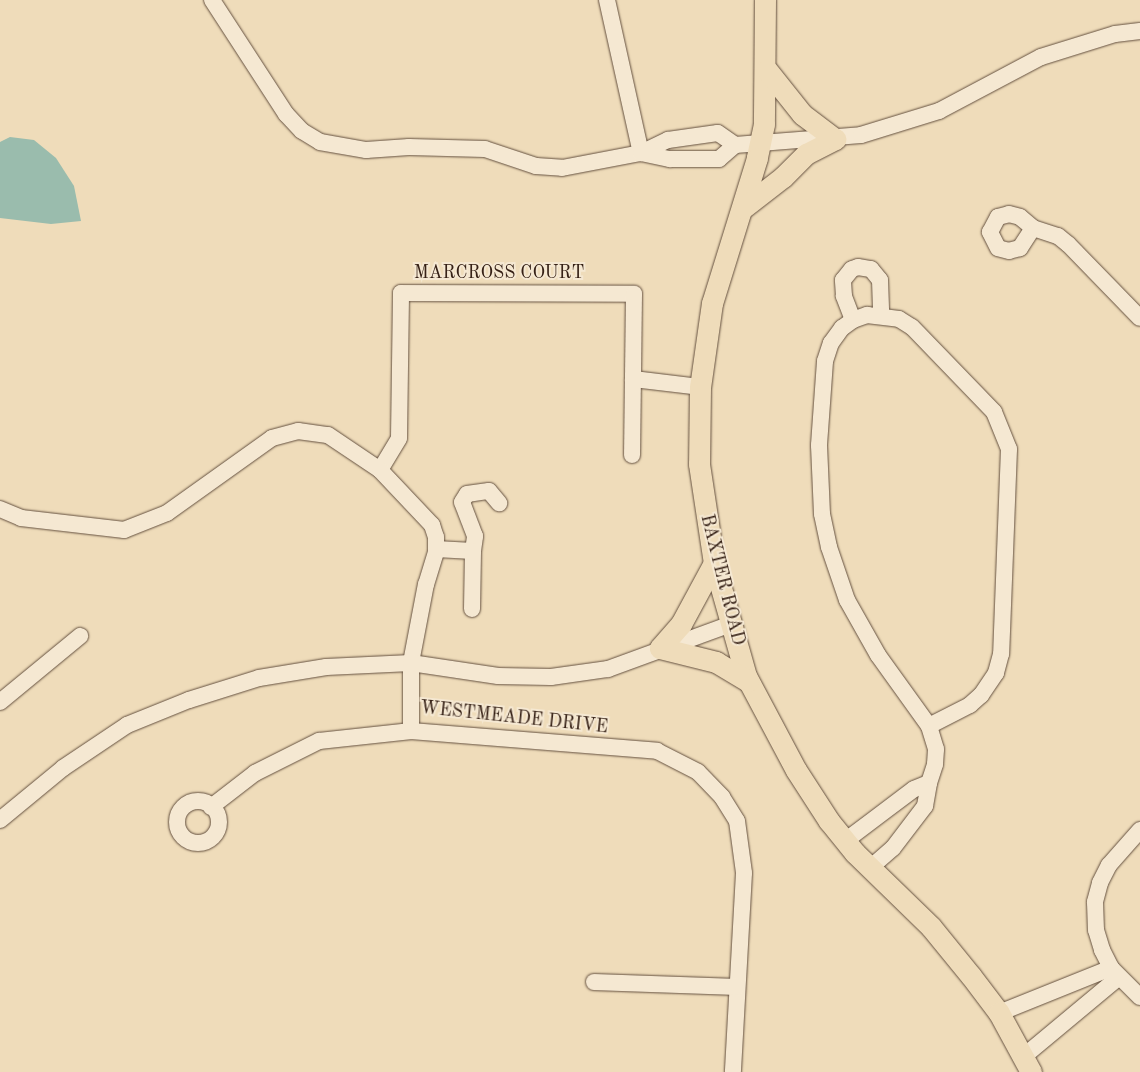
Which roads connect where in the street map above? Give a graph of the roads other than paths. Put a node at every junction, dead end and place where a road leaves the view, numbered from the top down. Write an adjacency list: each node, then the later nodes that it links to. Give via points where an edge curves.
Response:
1 (212, 0): 9 (street, via 286,114 302,131 320,142 366,150 409,147 485,149 536,166 562,168)
2 (607, 0): 9 (street)
3 (766, 0): 5 (main road, BAXTER ROAD)
4 (1140, 31): 6 (street, via 1115,34 1040,57 939,112)
5 (767, 70): 6 (main road, via 802,114); 7 (main road, BAXTER ROAD)
6 (835, 139): 7 (street); 10 (main road, via 806,154)
7 (760, 144): 8 (street); 10 (main road, BAXTER ROAD)
8 (735, 145): 9 (street, via 719,159 670,158); 9 (street, via 718,133 668,140)
9 (641, 153)
10 (743, 208): 16 (main road, BAXTER ROAD, via 712,303)
11 (1032, 228): 13 (street, via 1058,236 1068,244)
12 (882, 314): 14 (street); 14 (street, via 880,280 872,269 858,267 843,280 844,296); 31 (street, via 912,327 994,412 1009,449 1001,654 996,674 981,696 970,705)
13 (1140, 318)
14 (852, 320): 31 (street, via 831,343 825,361 819,445 822,514 844,591 861,628)
15 (633, 379): 16 (street); 17 (street, MARCROSS COURT); 18 (street, MARCROSS COURT, via 634,294 401,293 399,438)
16 (700, 387): 23 (main road, BAXTER ROAD, via 699,464)
17 (632, 455)
18 (380, 470): 20 (street, WESTMEADE DRIVE, via 328,435 298,431 272,438 167,513 146,524 124,530 21,518); 21 (street, WESTMEADE DRIVE, via 432,525)
19 (499, 503): 22 (street, via 489,491 478,490 467,494 462,502 475,536)
20 (0, 509)
21 (436, 549): 22 (street); 28 (street, WESTMEADE DRIVE)
22 (473, 551): 24 (street)
23 (714, 562): 25 (main road, BAXTER ROAD); 27 (main road, via 680,624)
24 (472, 609)
25 (731, 624): 27 (street); 29 (main road, BAXTER ROAD)
26 (80, 636): 30 (street)
27 (660, 648): 28 (street, via 608,670 551,677 498,676); 29 (main road, via 716,662)
28 (410, 663): 32 (street, WESTMEADE DRIVE); 35 (street, via 307,670 259,678 189,700 127,725 63,768)
29 (748, 681): 37 (main road, BAXTER ROAD, via 796,770)
30 (0, 702)
31 (929, 726): 33 (street, via 936,749 933,776)
32 (410, 732): 34 (street, via 319,741 255,773); 41 (street, WESTMEADE DRIVE, via 657,751 698,772 722,796 738,821 742,845)
33 (929, 783): 37 (street, via 914,790); 38 (street, via 925,806 893,848)
34 (211, 807)
35 (0, 820)
36 (1140, 830): 39 (street, via 1109,865 1095,902 1096,930)
37 (846, 841): 38 (main road, BAXTER ROAD)
38 (870, 868): 43 (main road, BAXTER ROAD, via 931,927)
39 (1115, 973): 42 (street); 43 (street); 44 (street)
40 (594, 982): 41 (street)
41 (737, 987): 45 (street, WESTMEADE DRIVE)
42 (1140, 997)
43 (999, 1013): 44 (main road, BAXTER ROAD)
44 (1027, 1064)
45 (734, 1072)

